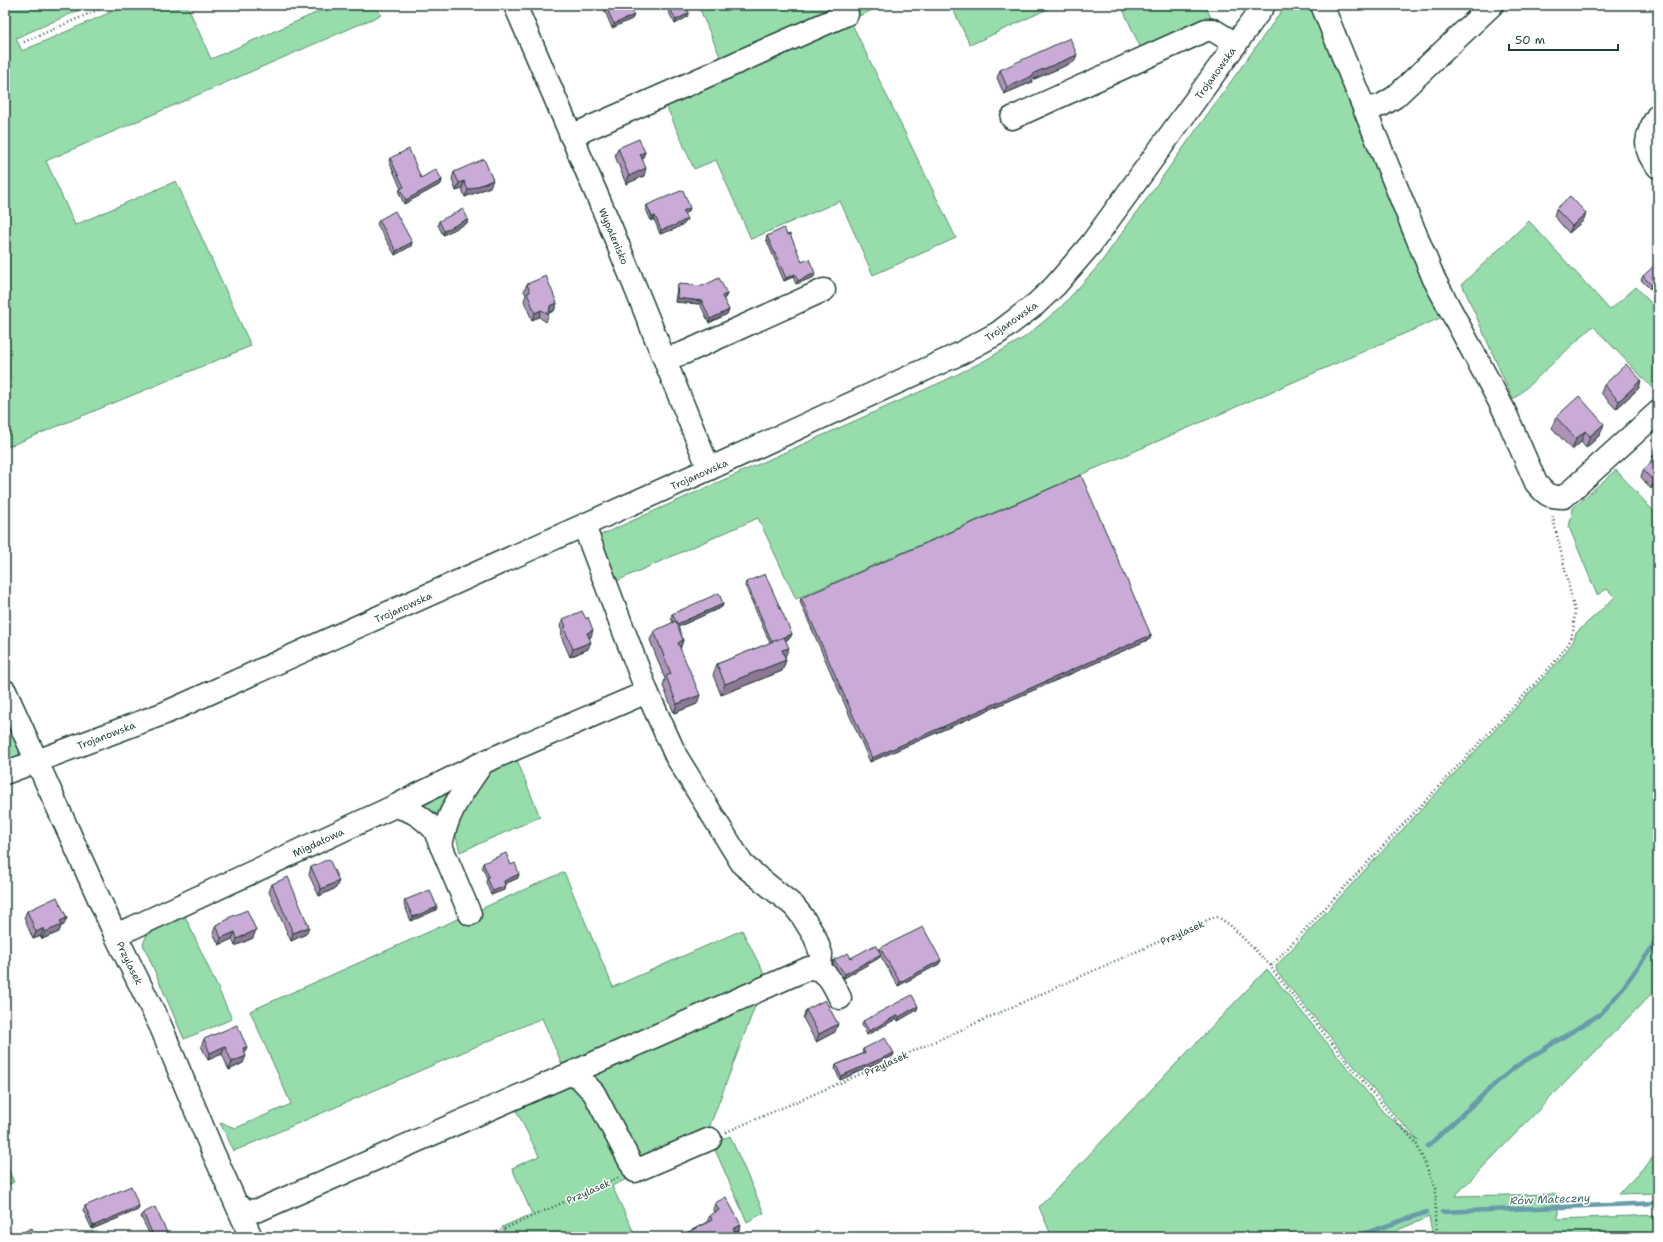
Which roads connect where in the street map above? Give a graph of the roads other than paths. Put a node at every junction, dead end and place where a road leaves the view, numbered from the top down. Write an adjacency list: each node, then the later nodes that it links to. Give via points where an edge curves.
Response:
1 (515, 5): 10 (street, Wypalenisko)
2 (1264, 5): 6 (street, Trojanowska)
3 (1322, 5): 7 (street)
4 (1492, 5): 7 (street, via 1395,97 1382,106)
5 (847, 14): 10 (street)
6 (1236, 44): 9 (street, via 1213,30 1206,30); 15 (street, Trojanowska, via 1091,244 1036,304 998,333 960,354)
7 (1365, 110): 14 (street, via 1434,279 1504,410 1536,483 1543,492 1551,497 1564,497)
8 (1658, 115): 11 (street, via 1651,127 1647,151)
9 (1012, 118)
10 (571, 136): 13 (street, Wypalenisko)
11 (1658, 167)
12 (824, 290): 13 (street, via 684,353)
13 (665, 359): 15 (street, Wypalenisko)
14 (1658, 412)
15 (709, 469): 16 (street, Trojanowska)
16 (584, 526): 17 (street); 19 (street, Trojanowska, via 165,713)
17 (647, 692): 20 (street, Migdałowa); 26 (street, via 676,756 743,865 794,906 802,916 819,948)
18 (7, 703): 19 (street, Przylasek)
19 (38, 761): 21 (street, Trojanowska); 25 (street, Przylasek)
20 (484, 762): 22 (street, Migdałowa); 23 (street, via 457,799 446,823)
21 (5, 773)
22 (395, 806): 23 (street, via 412,811 424,819 434,829); 25 (street, Migdałowa)
23 (441, 846): 24 (street)
24 (470, 914)
25 (115, 934): 30 (street, Przylasek, via 161,1027)
26 (820, 969): 27 (street, via 831,980); 28 (street, via 809,968)
27 (840, 998)
28 (574, 1072): 29 (street, via 594,1093 635,1171); 30 (street, via 259,1210 248,1211)
29 (710, 1139)
30 (237, 1206): 31 (street, Przylasek)
31 (251, 1237)

